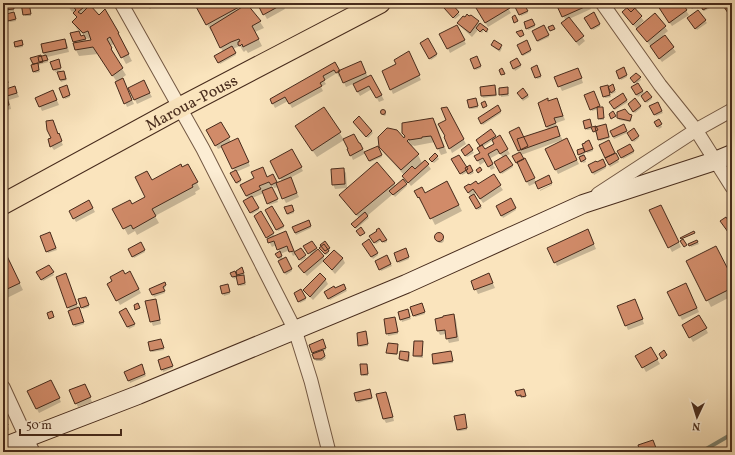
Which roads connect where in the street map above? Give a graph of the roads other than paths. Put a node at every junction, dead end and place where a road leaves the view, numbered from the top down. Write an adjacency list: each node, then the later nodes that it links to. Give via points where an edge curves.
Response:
1 (121, 3): 4 (street)
2 (380, 3): 4 (main road, Maroua-Pouss)
3 (602, 3): 6 (street, via 660,85)
4 (179, 108): 10 (main road, Maroua-Pouss); 12 (street, via 203,149)
5 (732, 110): 6 (street)
6 (696, 130): 8 (street); 11 (street)
7 (732, 154): 8 (main road)
8 (715, 161): 9 (street); 11 (main road)
9 (732, 187)
10 (3, 204)
11 (583, 204): 12 (main road, via 406,284)
12 (295, 330): 14 (main road, via 138,395); 16 (street)
13 (3, 387): 14 (street)
14 (30, 445): 15 (main road)
15 (3, 447)
16 (329, 452)

